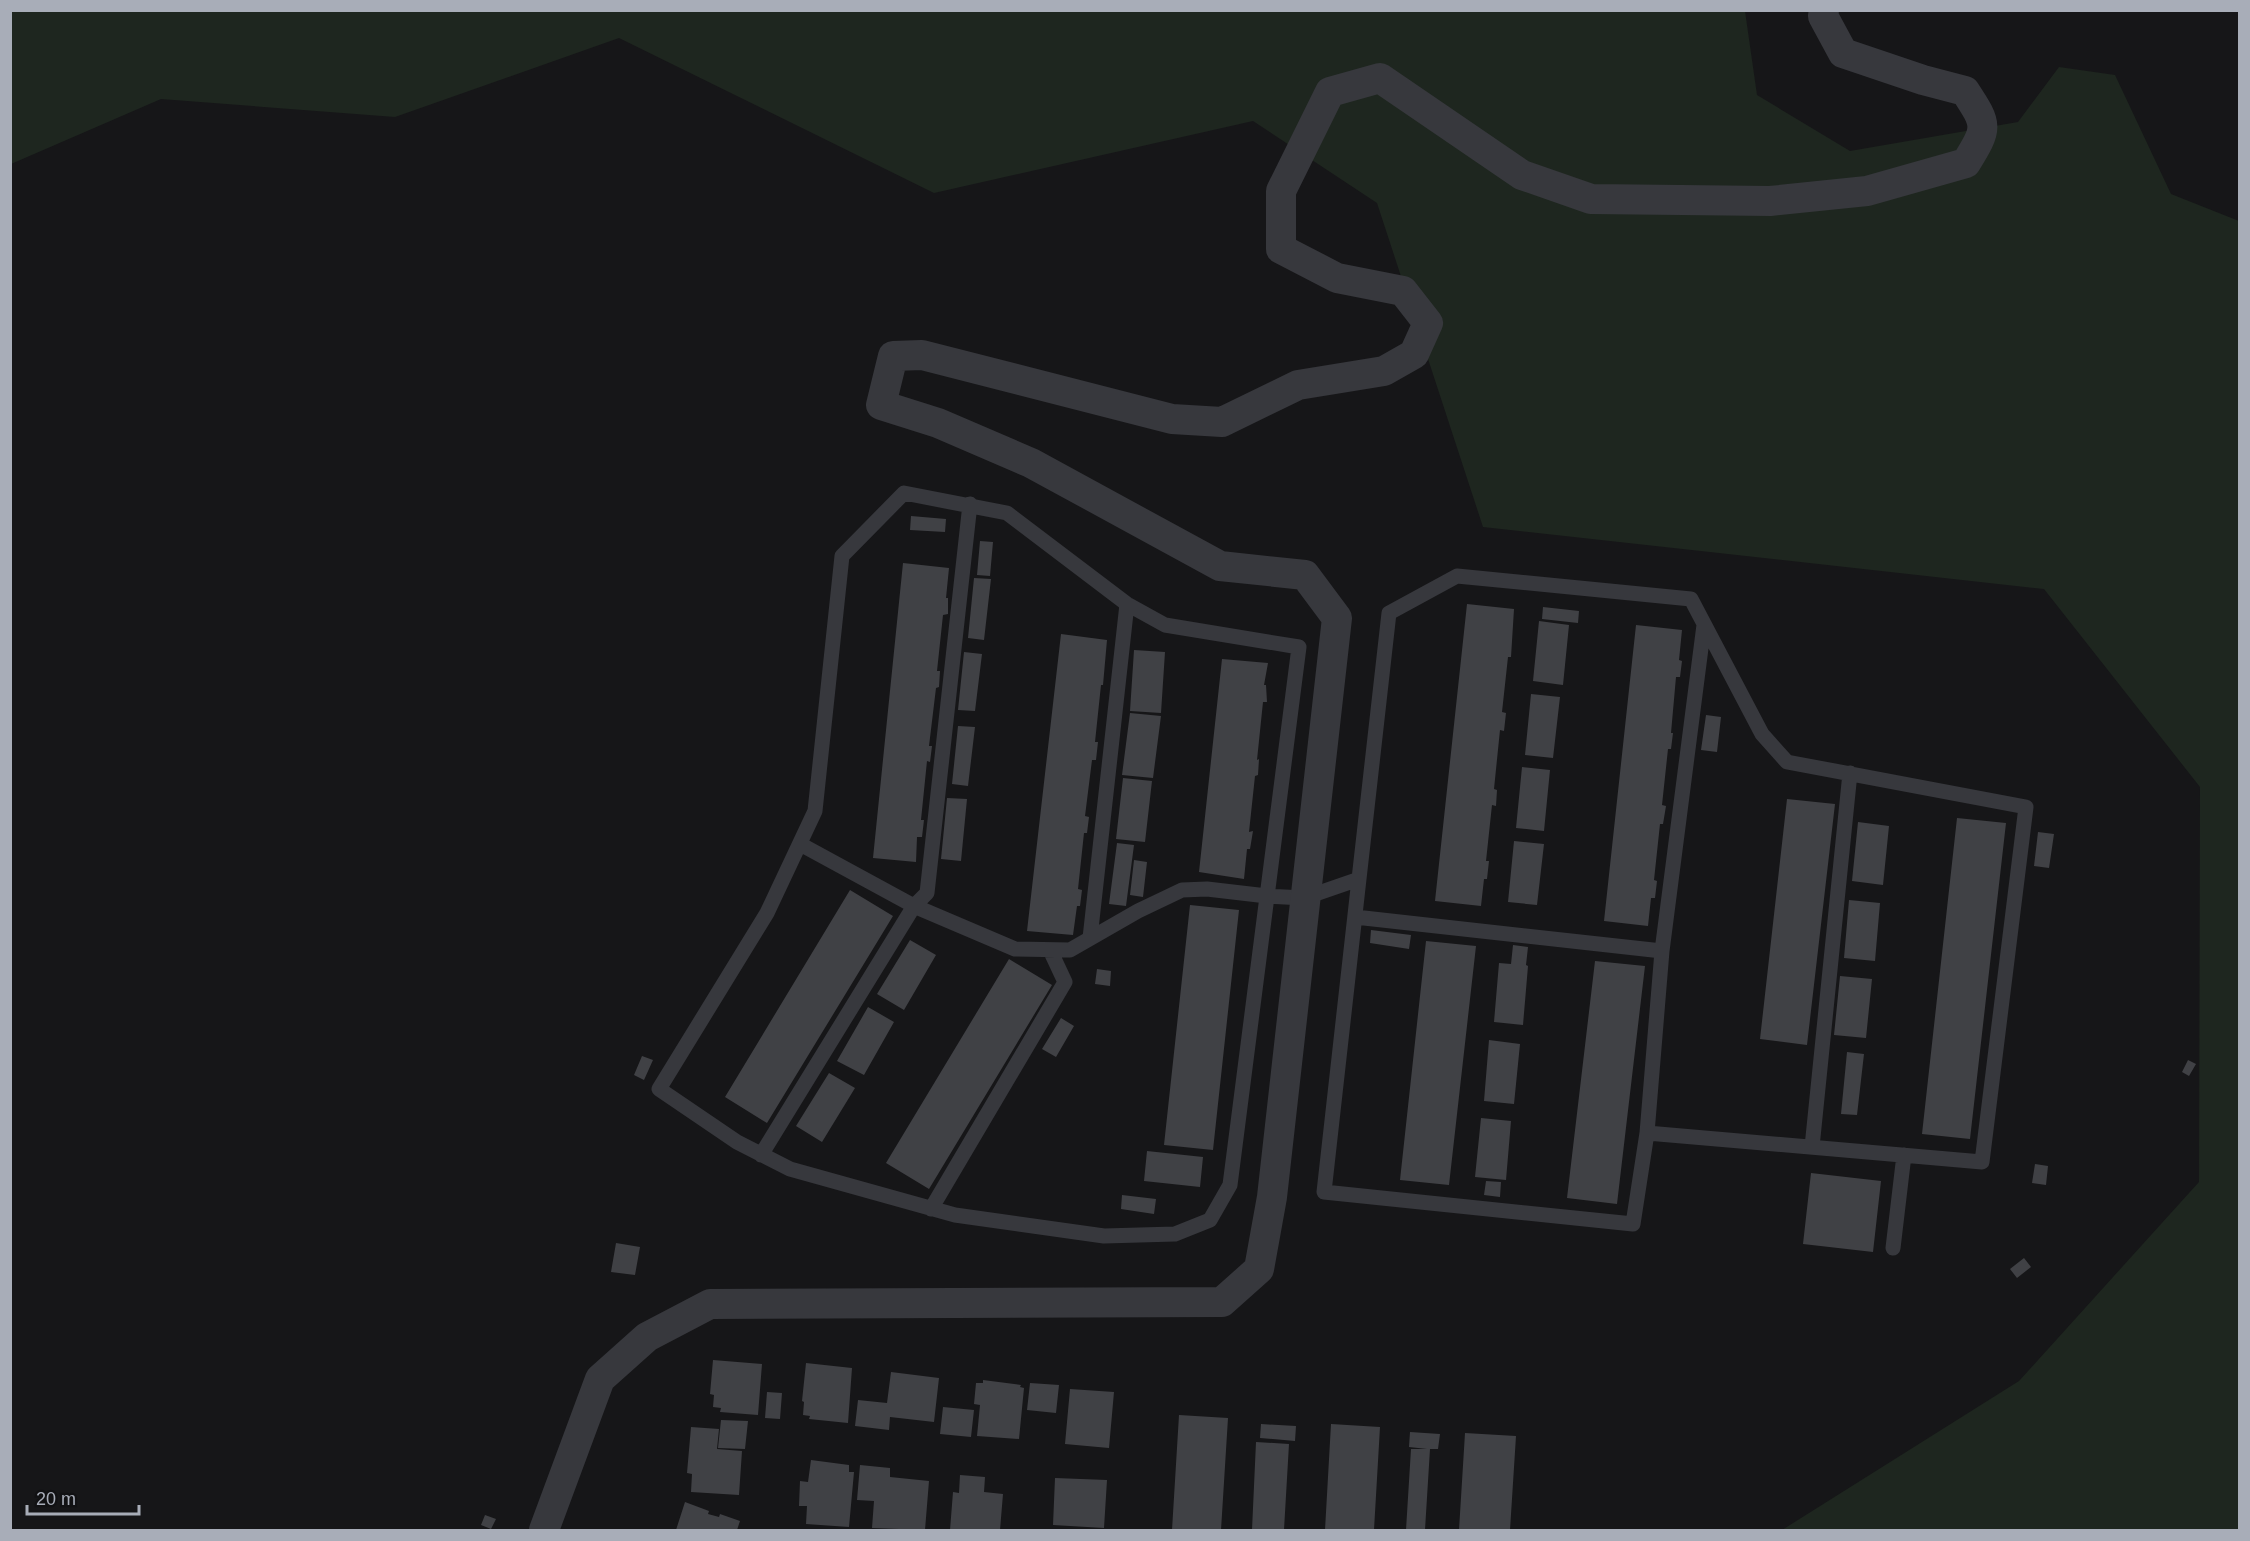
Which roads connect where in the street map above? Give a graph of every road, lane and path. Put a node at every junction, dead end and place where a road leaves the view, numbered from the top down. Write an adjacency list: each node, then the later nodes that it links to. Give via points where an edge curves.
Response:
1 (1824, 10): 9 (street, via 1843,53 1965,91 1983,117 1983,136 1966,163 1867,191 1770,201 1591,200 1522,175 1380,78 1330,92 1281,191 1281,249 1338,278 1402,291 1428,323 1413,354 1383,371 1298,386 1222,422 1172,419 922,355 893,356 881,405 938,423 1031,463 1220,566 1305,575 1337,618)
2 (970, 504): 3 (lane, via 1007,513); 6 (lane, via 904,493 842,556 815,811); 10 (lane, via 927,893)
3 (1126, 604): 8 (lane, via 1165,625 1299,647); 12 (lane)
4 (1704, 625): 5 (lane, via 1762,734 1787,762); 7 (lane, via 1691,599 1457,576 1389,613); 14 (lane)
5 (1850, 773): 16 (lane); 18 (lane, via 2026,807 1982,1162)
6 (800, 844): 10 (lane); 17 (lane, via 767,913 659,1089)
7 (1359, 879): 9 (lane); 11 (lane)
8 (1267, 896): 9 (lane); 12 (lane, via 1182,890); 19 (lane, via 1230,1185 1210,1220 1175,1234 1104,1236)
9 (1304, 898): 21 (street, via 1272,1197 1259,1269 1222,1302 710,1304 647,1337 600,1379)
10 (914, 906): 13 (lane, via 1015,949); 17 (lane)
11 (1356, 917): 14 (lane); 15 (lane, via 1324,1192 1633,1224)
12 (1090, 938): 13 (lane, via 1070,950)
13 (1050, 950): 19 (lane, via 1065,982)
14 (1662, 951): 15 (lane)
15 (1647, 1133): 16 (lane)
16 (1812, 1147): 18 (lane)
17 (761, 1155): 19 (lane, via 790,1169)
18 (1904, 1155): 20 (lane)
19 (931, 1209)
20 (1893, 1248)
21 (545, 1530)

